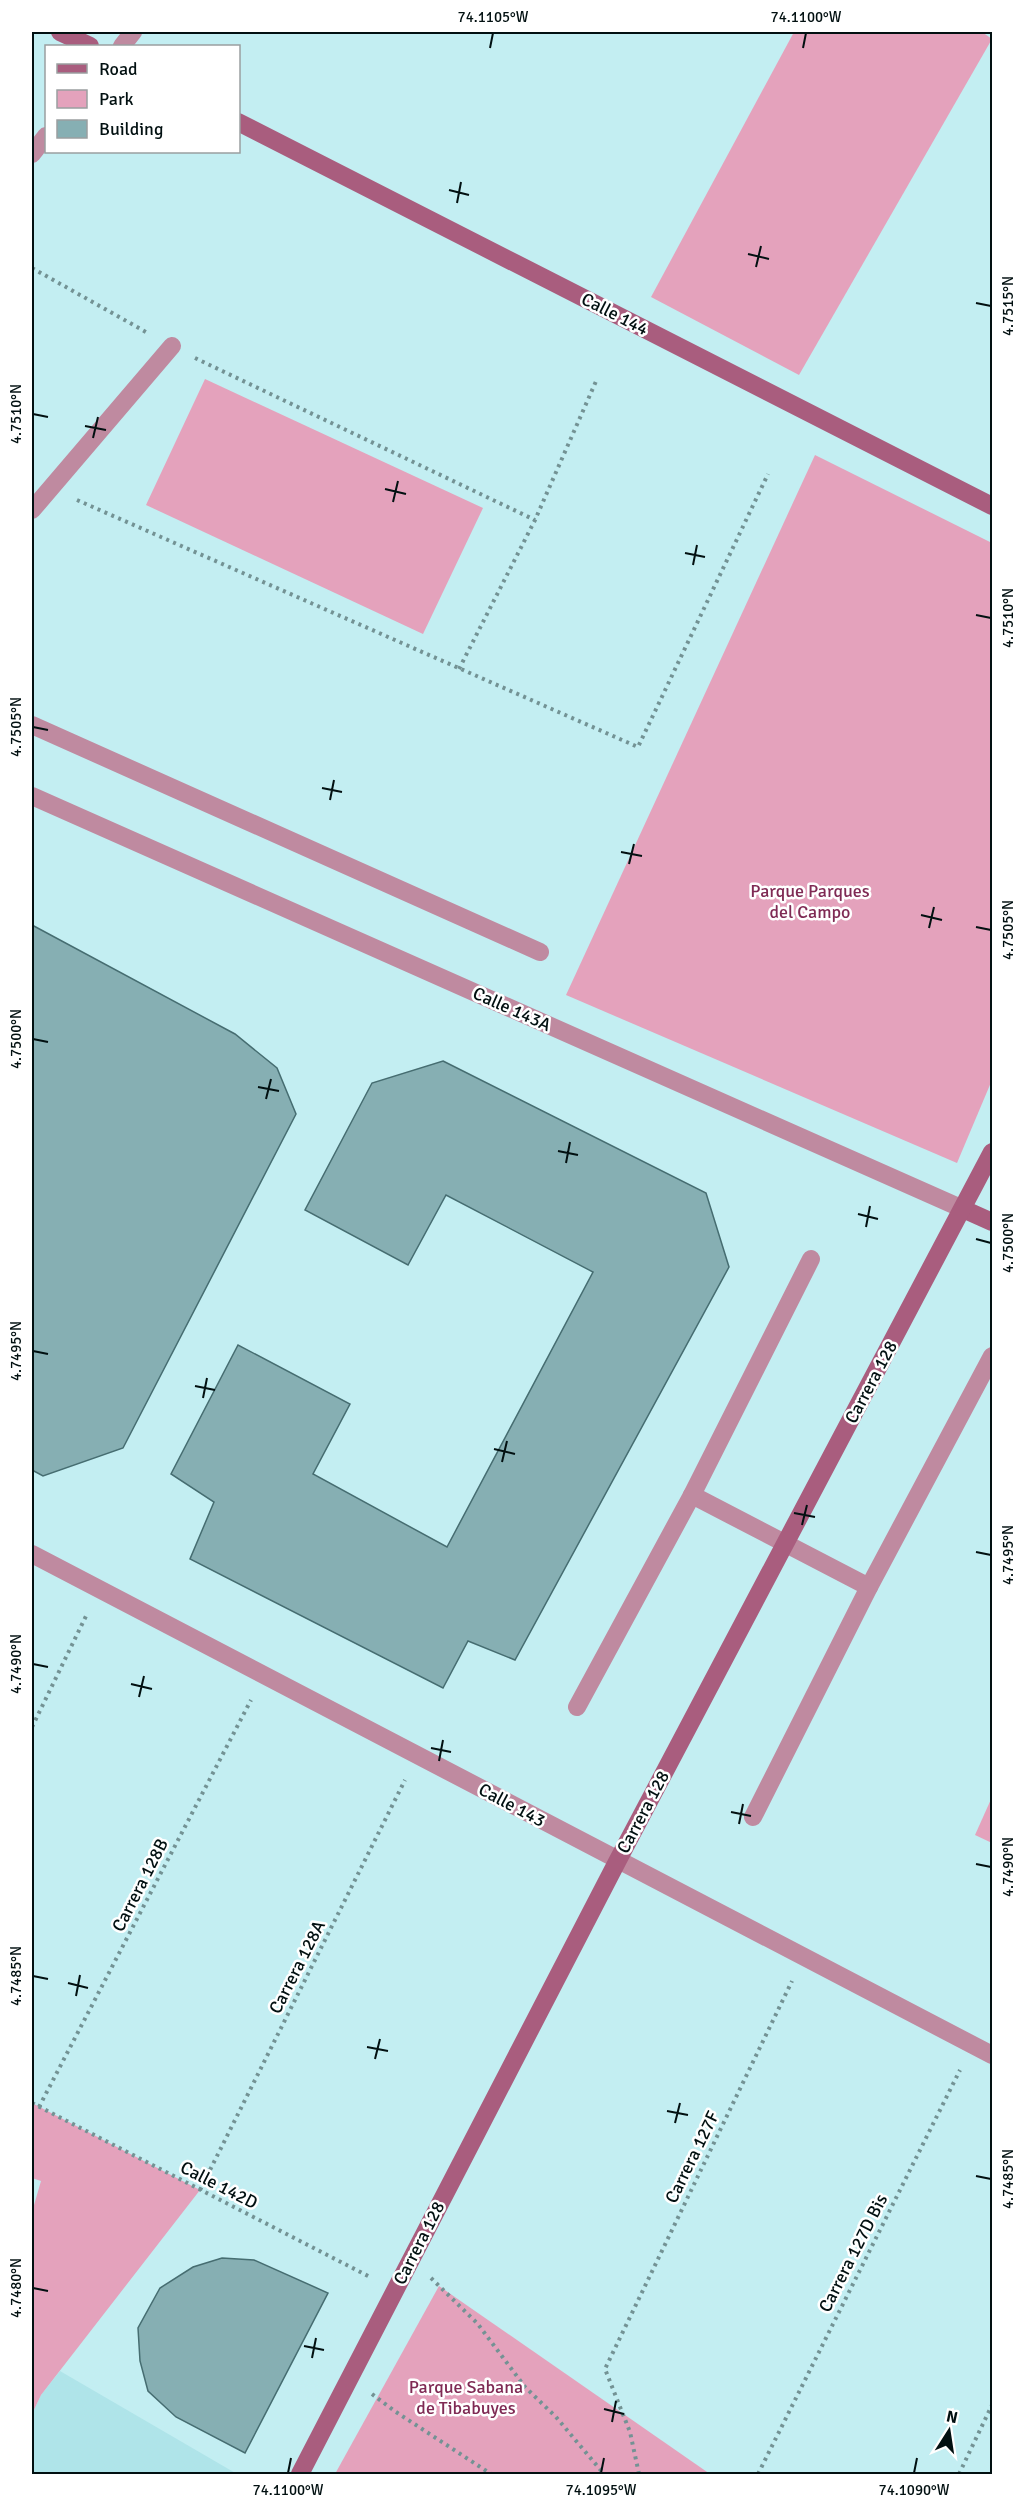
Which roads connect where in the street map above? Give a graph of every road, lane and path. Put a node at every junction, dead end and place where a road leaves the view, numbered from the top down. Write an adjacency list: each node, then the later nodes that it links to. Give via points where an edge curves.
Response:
1 (60, 32): 3 (street)
2 (133, 32): 4 (street)
3 (88, 45)
4 (123, 45)
5 (240, 123): 13 (street, Calle 144)
6 (45, 137): 7 (street)
7 (32, 154)
8 (32, 268): 9 (path)
9 (172, 346): 12 (street); 15 (path)
10 (597, 379): 15 (path)
11 (768, 474): 16 (path, via 638,747)
12 (50, 487): 14 (street); 16 (path)
13 (993, 506)
14 (32, 510)
15 (535, 520): 16 (path)
16 (459, 669)
17 (32, 725): 19 (street)
18 (32, 796): 21 (street, Calle 143A)
19 (540, 952)
20 (993, 1152): 21 (street, Carrera 128)
21 (963, 1209): 22 (street, Calle 143A); 26 (street, Carrera 128)
22 (993, 1222)
23 (811, 1259): 25 (street)
24 (993, 1356): 28 (street)
25 (692, 1494): 26 (street); 31 (street)
26 (786, 1544): 28 (street); 35 (street, Carrera 128)
27 (32, 1554): 29 (street, Calle 143)
28 (869, 1587): 34 (street)
29 (99, 1590): 30 (street, Calle 143); 32 (path)
30 (264, 1675): 33 (street, Calle 143); 40 (path, Carrera 128B)
31 (578, 1707)
32 (32, 1726)
33 (417, 1755): 35 (street, Calle 143); 41 (path, Carrera 128A)
34 (753, 1817)
35 (618, 1860): 36 (street, Calle 143); 42 (street, Carrera 128)
36 (804, 1956): 37 (street, Calle 143); 50 (path, Carrera 127F, via 605,2369 630,2432)
37 (973, 2044): 38 (street, Calle 143); 46 (path, Carrera 127D Bis)
38 (993, 2055)
39 (32, 2103): 40 (path, Calle 142D)
40 (39, 2107): 41 (path, Calle 142D)
41 (200, 2190): 43 (path, Calle 142D)
42 (411, 2259): 43 (street, Carrera 128); 49 (path, via 477,2323 525,2387 556,2417)
43 (395, 2290): 44 (street, Carrera 128)
44 (350, 2377): 47 (street, Carrera 128); 48 (path)
45 (993, 2405): 51 (path)
46 (758, 2474)
47 (300, 2475)
48 (491, 2475)
49 (604, 2475)
50 (639, 2475)
51 (959, 2475)

